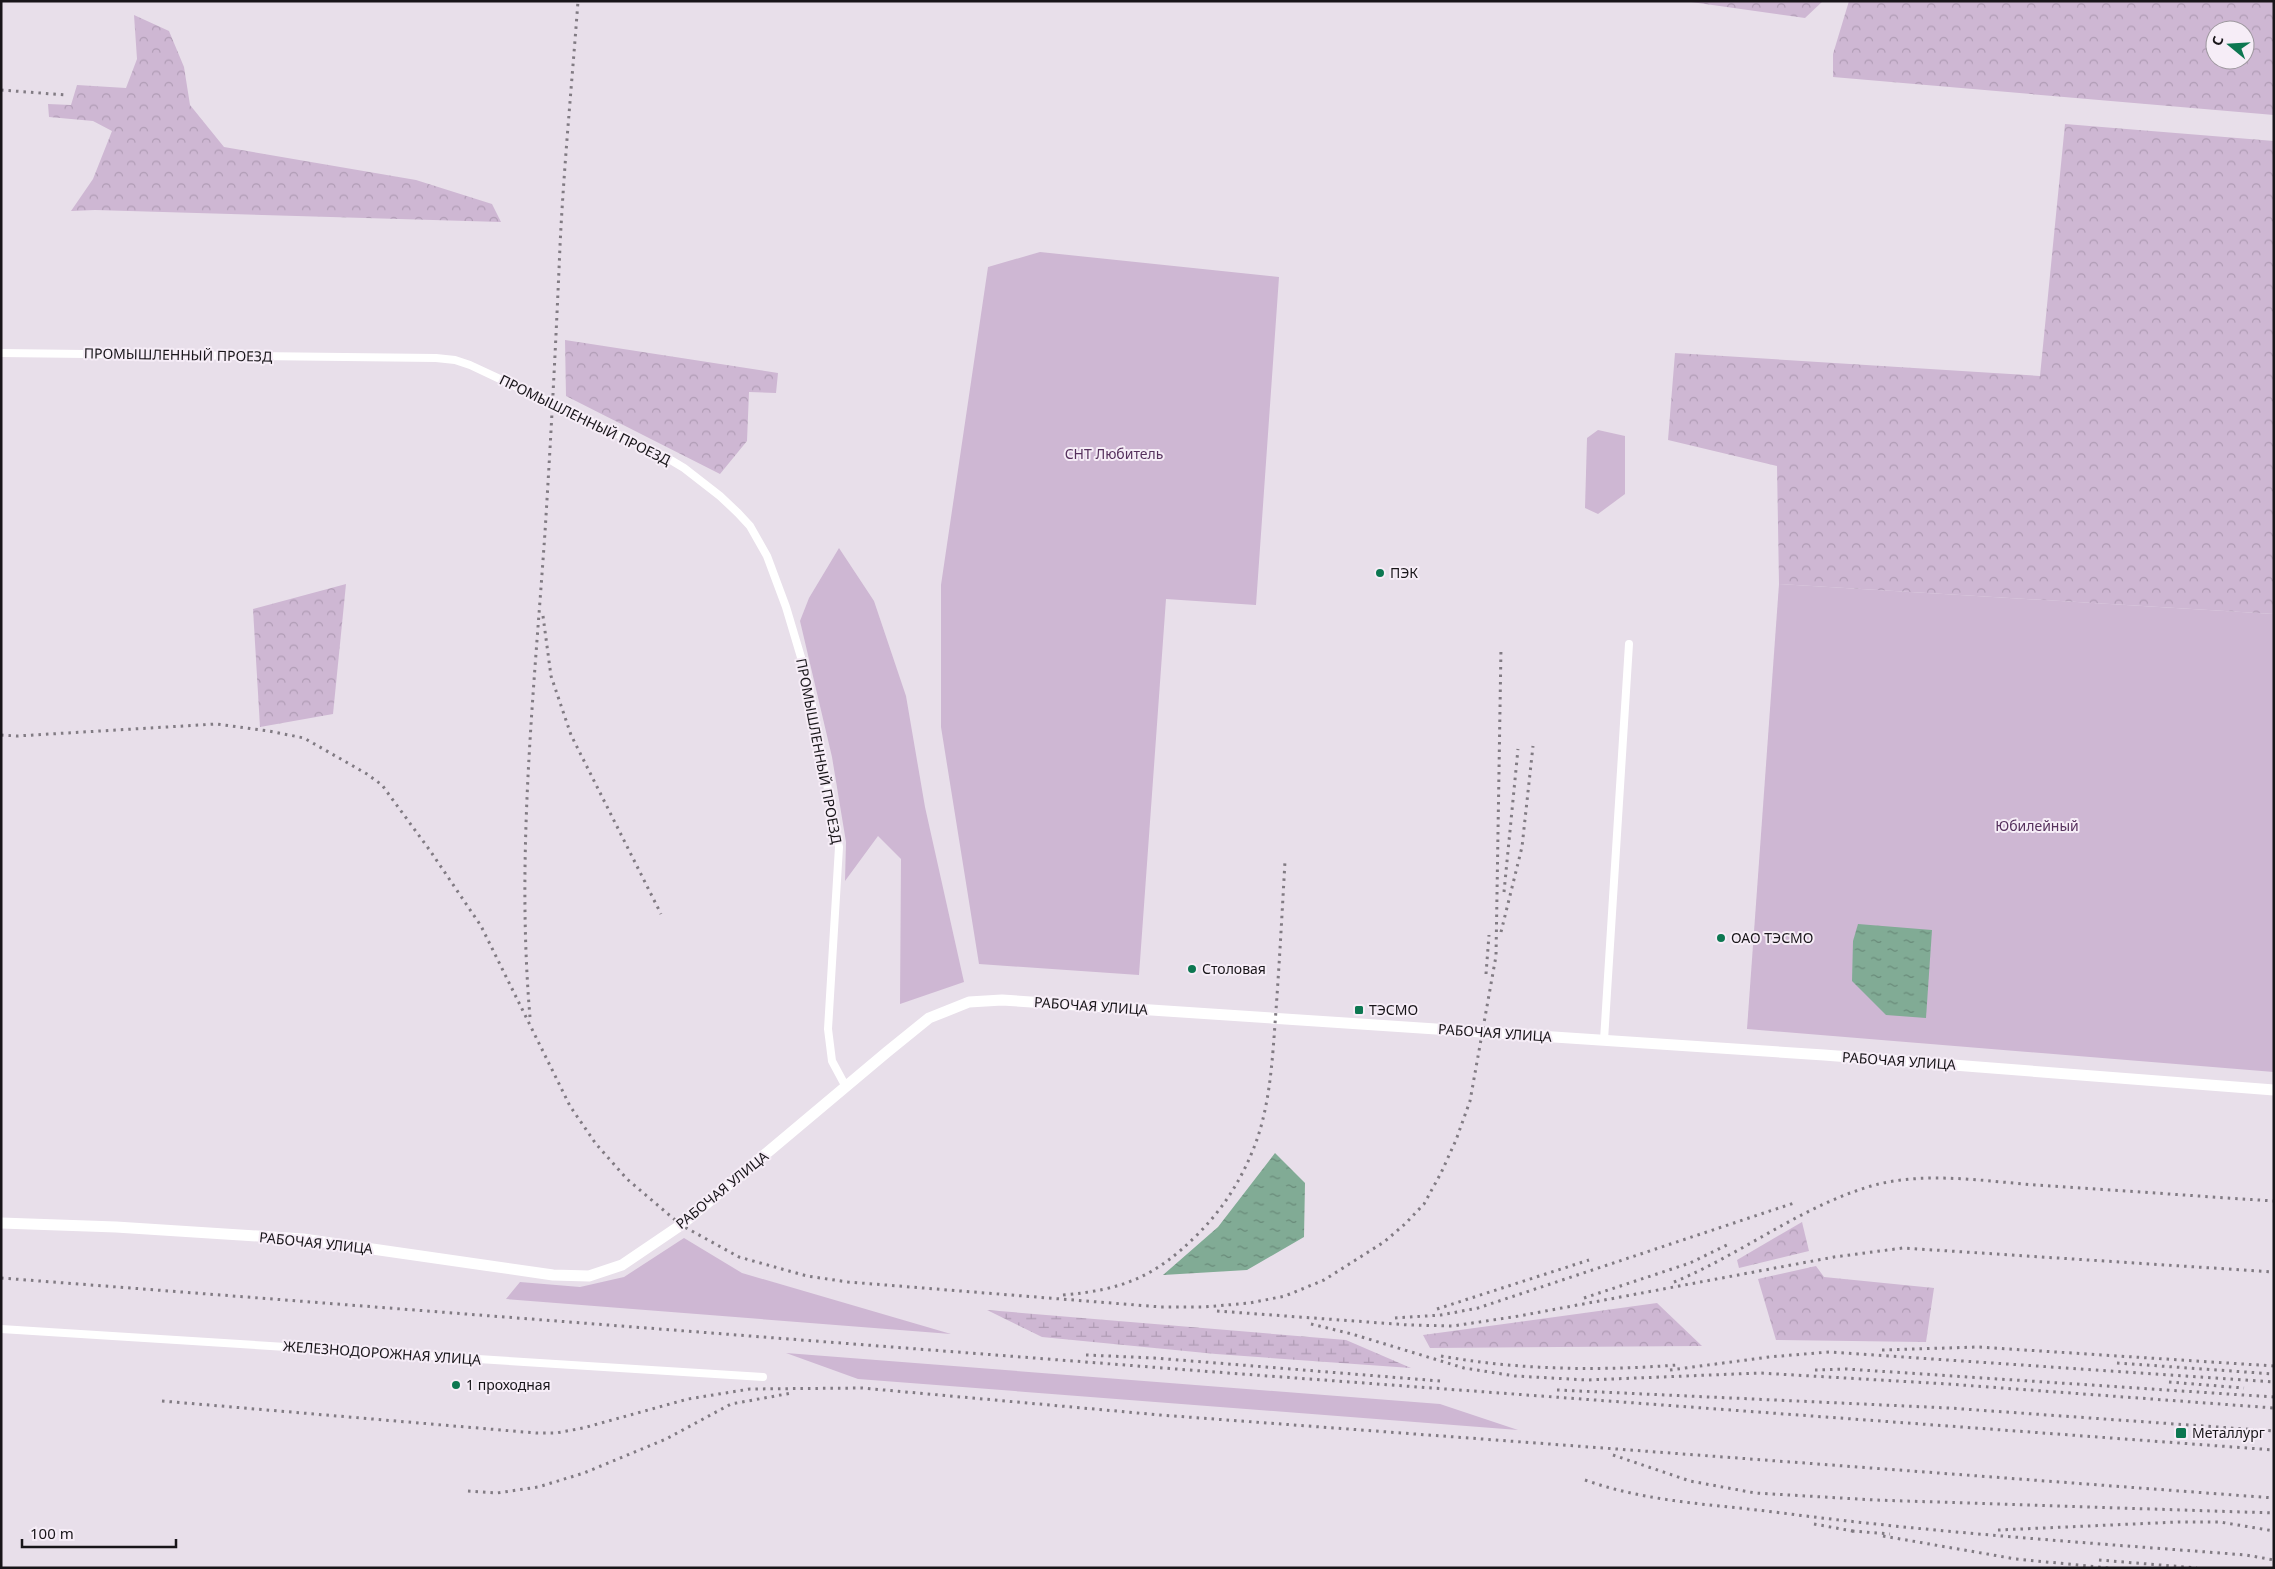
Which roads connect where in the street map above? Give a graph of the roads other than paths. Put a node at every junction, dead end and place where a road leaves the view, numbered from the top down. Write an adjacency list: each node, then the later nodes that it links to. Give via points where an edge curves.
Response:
1 (1, 353): 4 (street, ПРОМЫШЛЕННЫЙ ПРОЕЗД, via 455,360 664,456 720,496 750,526 767,556 806,674 839,847 828,1029 832,1061)
2 (1629, 644): 3 (street)
3 (1604, 1040): 4 (street, РАБОЧАЯ УЛИЦА, via 1002,1000 969,1002 929,1018); 5 (street, РАБОЧАЯ УЛИЦА)
4 (846, 1087): 6 (street, РАБОЧАЯ УЛИЦА, via 681,1225 622,1265 589,1276 552,1275 303,1239)
5 (2274, 1090)
6 (1, 1223)
7 (1, 1329): 8 (street, ЖЕЛЕЗНОДОРОЖНАЯ УЛИЦА)
8 (763, 1377)

